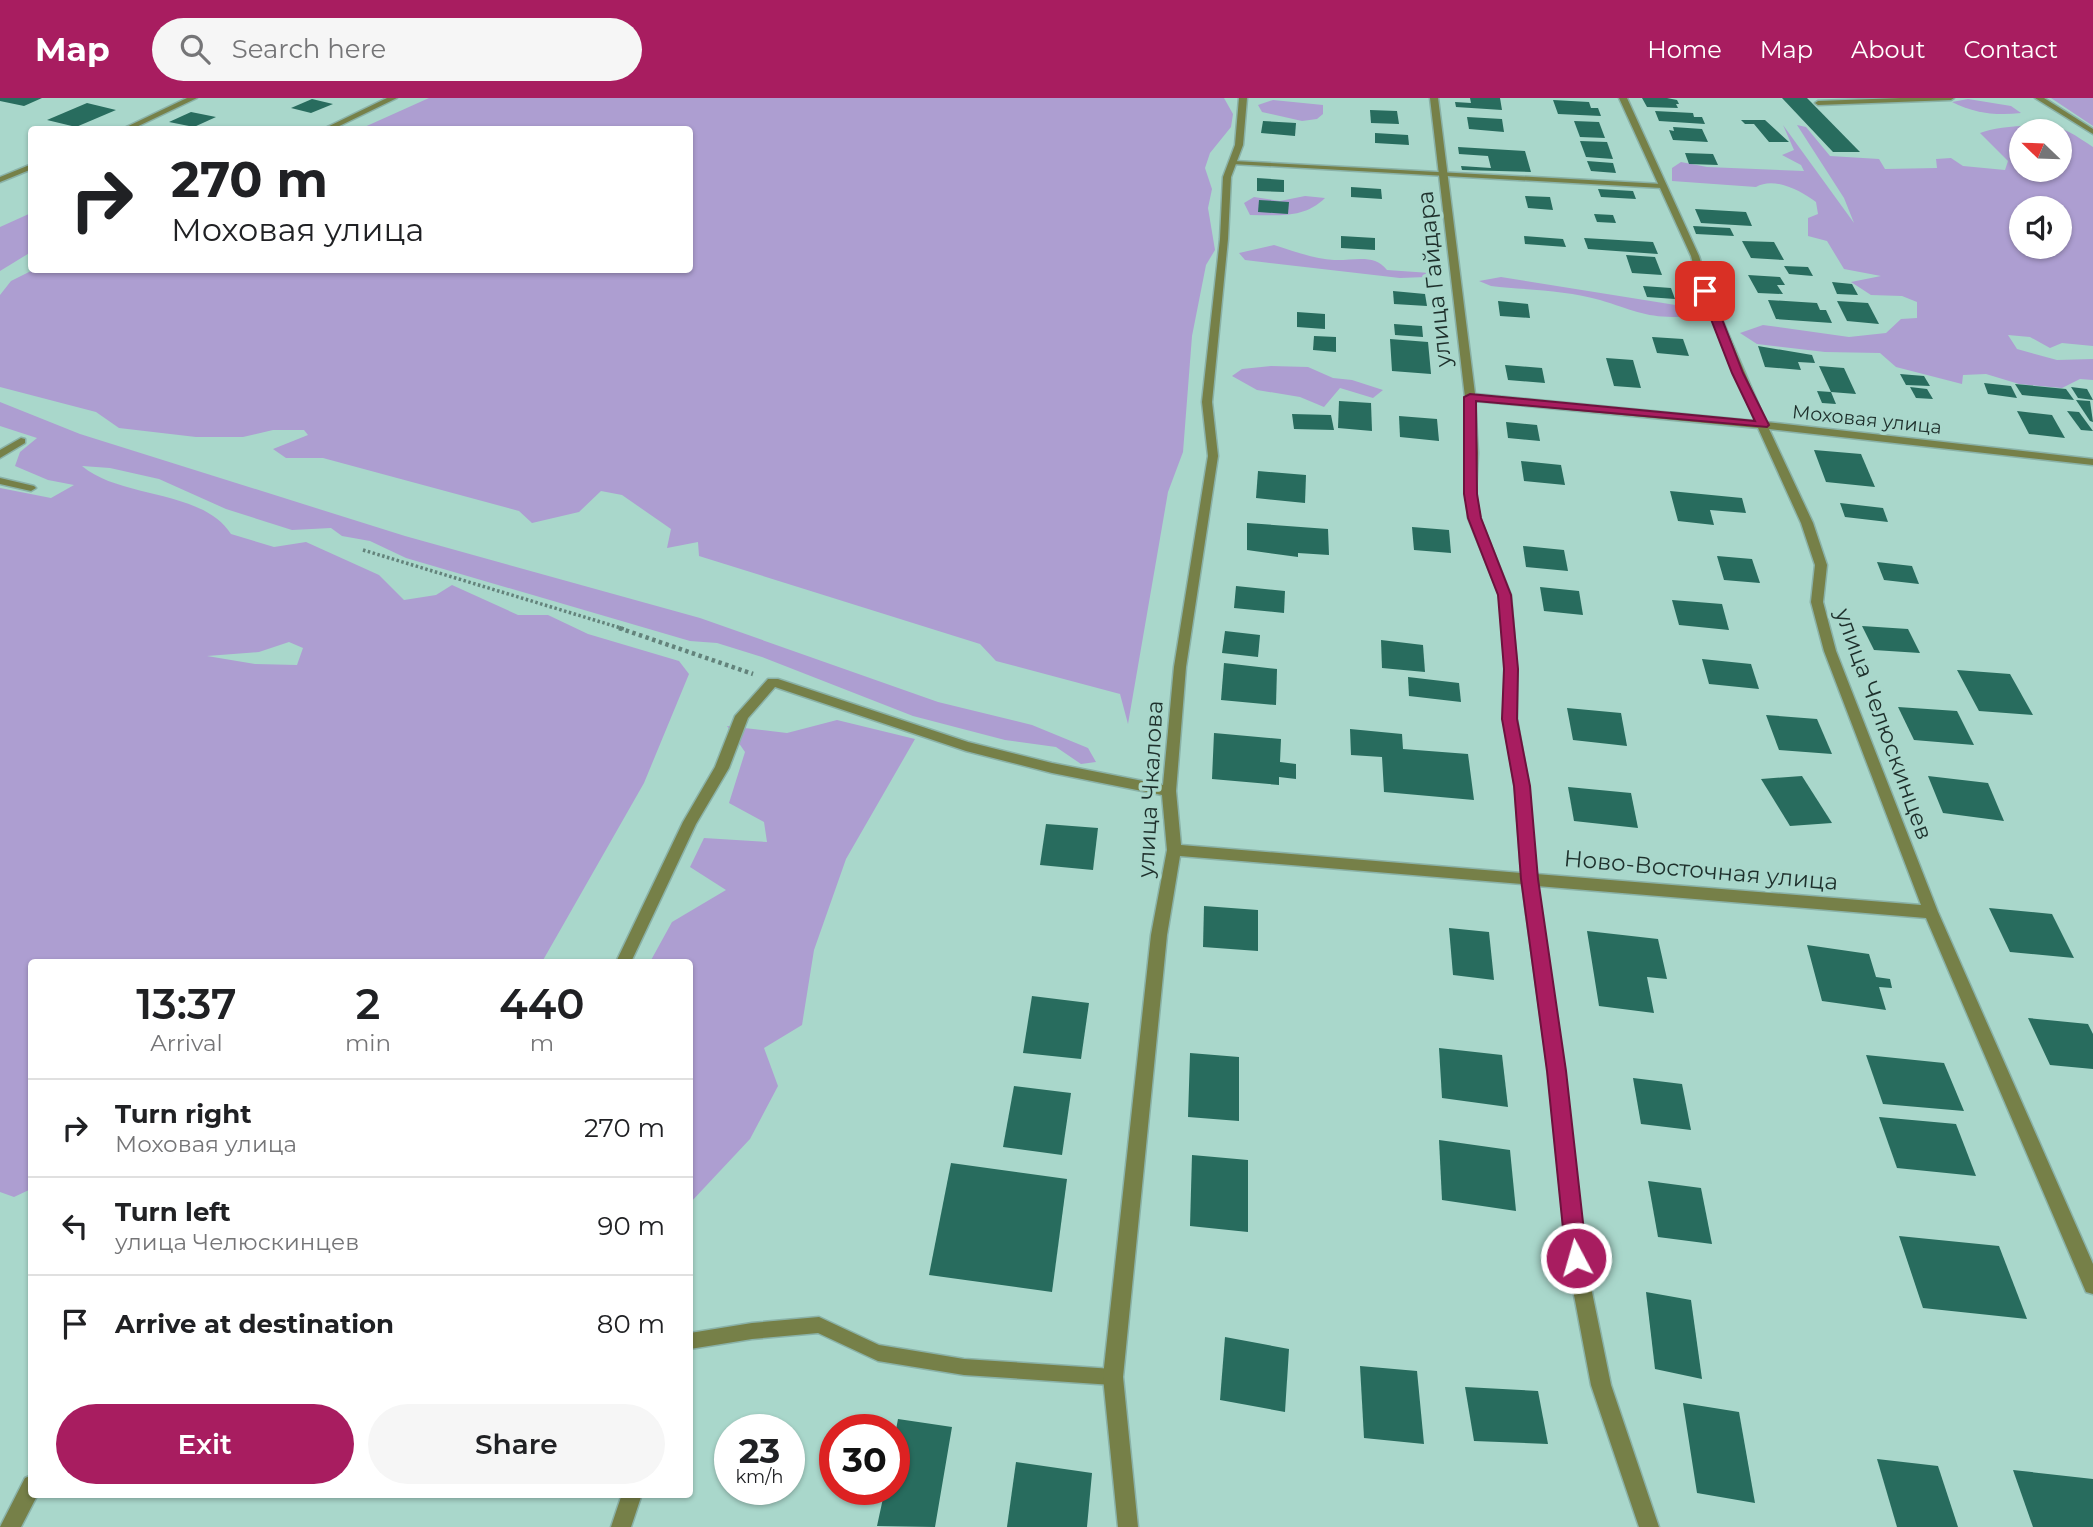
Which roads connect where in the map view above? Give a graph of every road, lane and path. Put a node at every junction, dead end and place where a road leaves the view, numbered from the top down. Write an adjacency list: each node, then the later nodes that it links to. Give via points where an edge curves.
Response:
1 (193, 98): 9 (street)
2 (393, 98): 10 (street)
3 (1243, 98): 12 (street, улица Чкалова)
4 (1434, 98): 14 (street, улица Гайдара)
5 (1623, 98): 16 (street, улица Челюскинцев)
6 (1951, 98): 8 (lane)
7 (2039, 98): 11 (street)
8 (1818, 103)
9 (132, 126)
10 (333, 126)
11 (2093, 132)
12 (1234, 163): 14 (lane); 26 (street, улица Чкалова, via 1227,177 1207,402 1213,456 1180,667)
13 (28, 168): 15 (street)
14 (1445, 174): 16 (lane); 17 (street, улица Гайдара)
15 (0, 180)
16 (1662, 186): 18 (street, улица Челюскинцев)
17 (1470, 397): 18 (street, Моховая улица); 28 (street, улица Гайдара, via 1471,494 1474,518 1505,595 1510,719 1522,786)
18 (1763, 425): 21 (street, Моховая улица); 29 (street, улица Челюскинцев, via 1821,565 1817,602 1829,651)
19 (21, 441): 20 (street)
20 (0, 455)
21 (2093, 461)
22 (0, 481): 23 (lane)
23 (31, 488)
24 (363, 550): 25 (path, via 594,619)
25 (773, 682): 26 (street, via 966,746); 30 (street, via 742,716 722,768 690,822)
26 (1169, 791): 27 (street, улица Чкалова)
27 (1174, 850): 28 (street, Ново-Восточная улица); 33 (street, улица Чкалова, via 1159,935)
28 (1529, 879): 29 (street, Ново-Восточная улица); 39 (street, улица Гайдара, via 1576,1258 1601,1385)
29 (1931, 912): 31 (street, улица Челюскинцев)
30 (625, 959)
31 (2093, 1285)
32 (693, 1341): 33 (lane, via 819,1325 878,1353 964,1367)
33 (1113, 1377): 38 (street, улица Чкалова)
34 (28, 1493): 36 (street)
35 (631, 1498): 37 (street)
36 (10, 1527)
37 (621, 1527)
38 (1128, 1527)
39 (1649, 1527)

